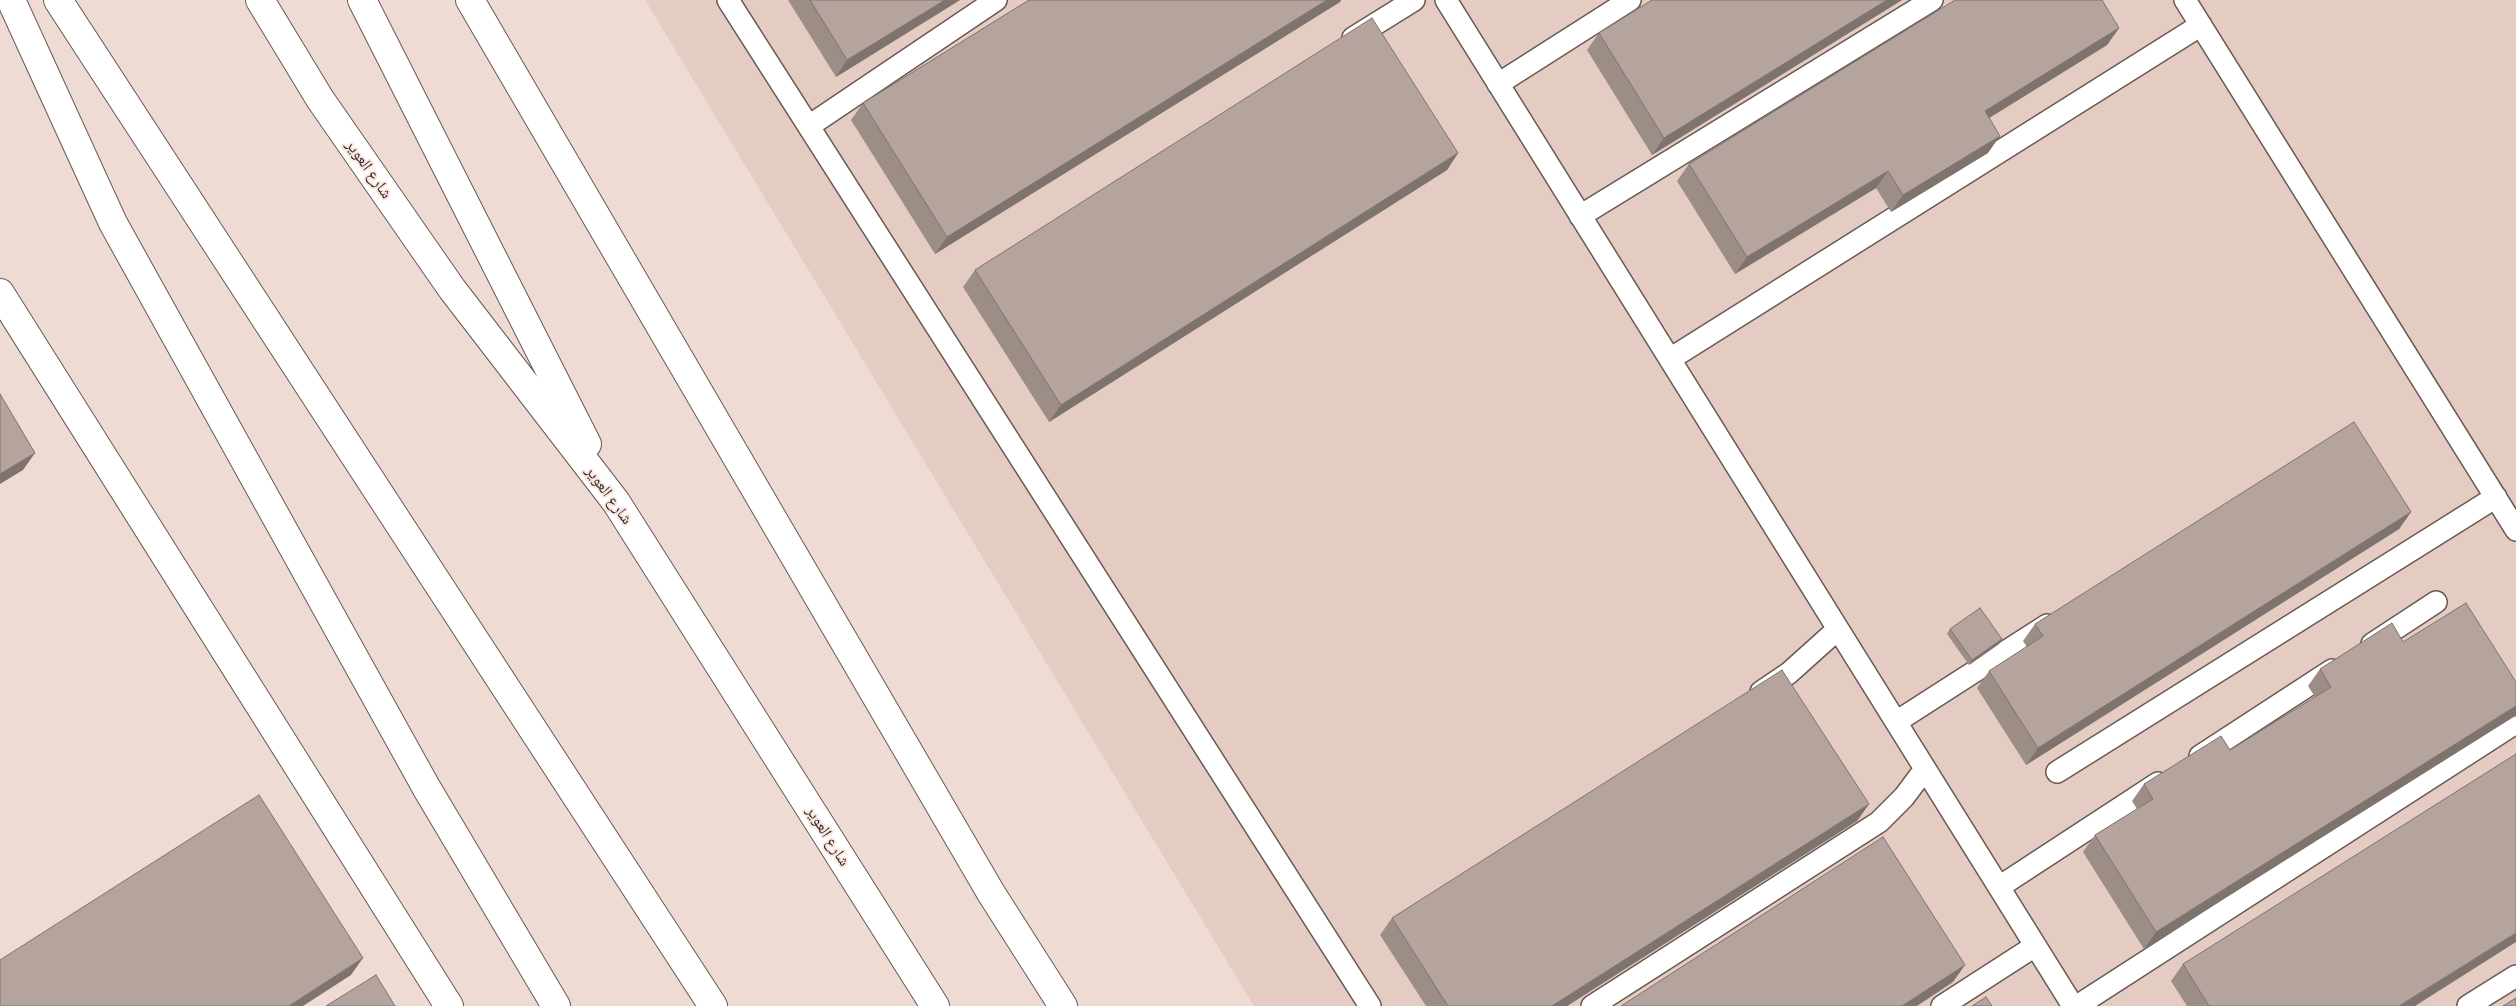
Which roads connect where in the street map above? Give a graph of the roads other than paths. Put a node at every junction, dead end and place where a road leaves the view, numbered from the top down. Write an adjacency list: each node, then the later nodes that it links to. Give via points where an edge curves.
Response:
1 (11, 0): 35 (main road, via 113,224 426,787)
2 (58, 0): 36 (main road)
3 (260, 0): 21 (main road, شارع العوير, via 320,99 452,289)
4 (362, 0): 21 (main road)
5 (470, 0): 38 (main road, via 991,893)
6 (728, 0): 16 (lane)
7 (996, 0): 16 (lane)
8 (1414, 0): 14 (lane)
9 (1446, 0): 15 (lane)
10 (1630, 0): 15 (lane)
11 (1932, 0): 17 (lane)
12 (2185, 0): 13 (lane)
13 (2201, 26): 19 (lane); 20 (lane)
14 (1339, 47)
15 (1498, 84): 17 (lane)
16 (810, 126): 39 (lane)
17 (1580, 216): 19 (lane)
18 (0, 293): 34 (main road)
19 (1670, 359): 25 (lane)
20 (2496, 497): 22 (lane); 30 (lane)
21 (616, 502): 37 (main road, شارع العوير)
22 (2516, 530)
23 (2436, 602): 31 (lane)
24 (2061, 616): 27 (lane)
25 (1838, 629): 26 (lane, via 1789,673); 27 (lane)
26 (1746, 701)
27 (1896, 722): 29 (lane)
28 (2511, 726): 43 (lane)
29 (1925, 769): 31 (lane); 40 (lane, via 1880,822)
30 (2057, 772)
31 (1999, 887): 32 (lane)
32 (2035, 946): 41 (lane); 42 (lane)
33 (2516, 976): 44 (lane)
34 (449, 1006)
35 (556, 1006)
36 (713, 1006)
37 (935, 1006)
38 (1062, 1006)
39 (1370, 1006)
40 (1592, 1006)
41 (1942, 1006)
42 (2073, 1006)
43 (2077, 1006)
44 (2468, 1006)

